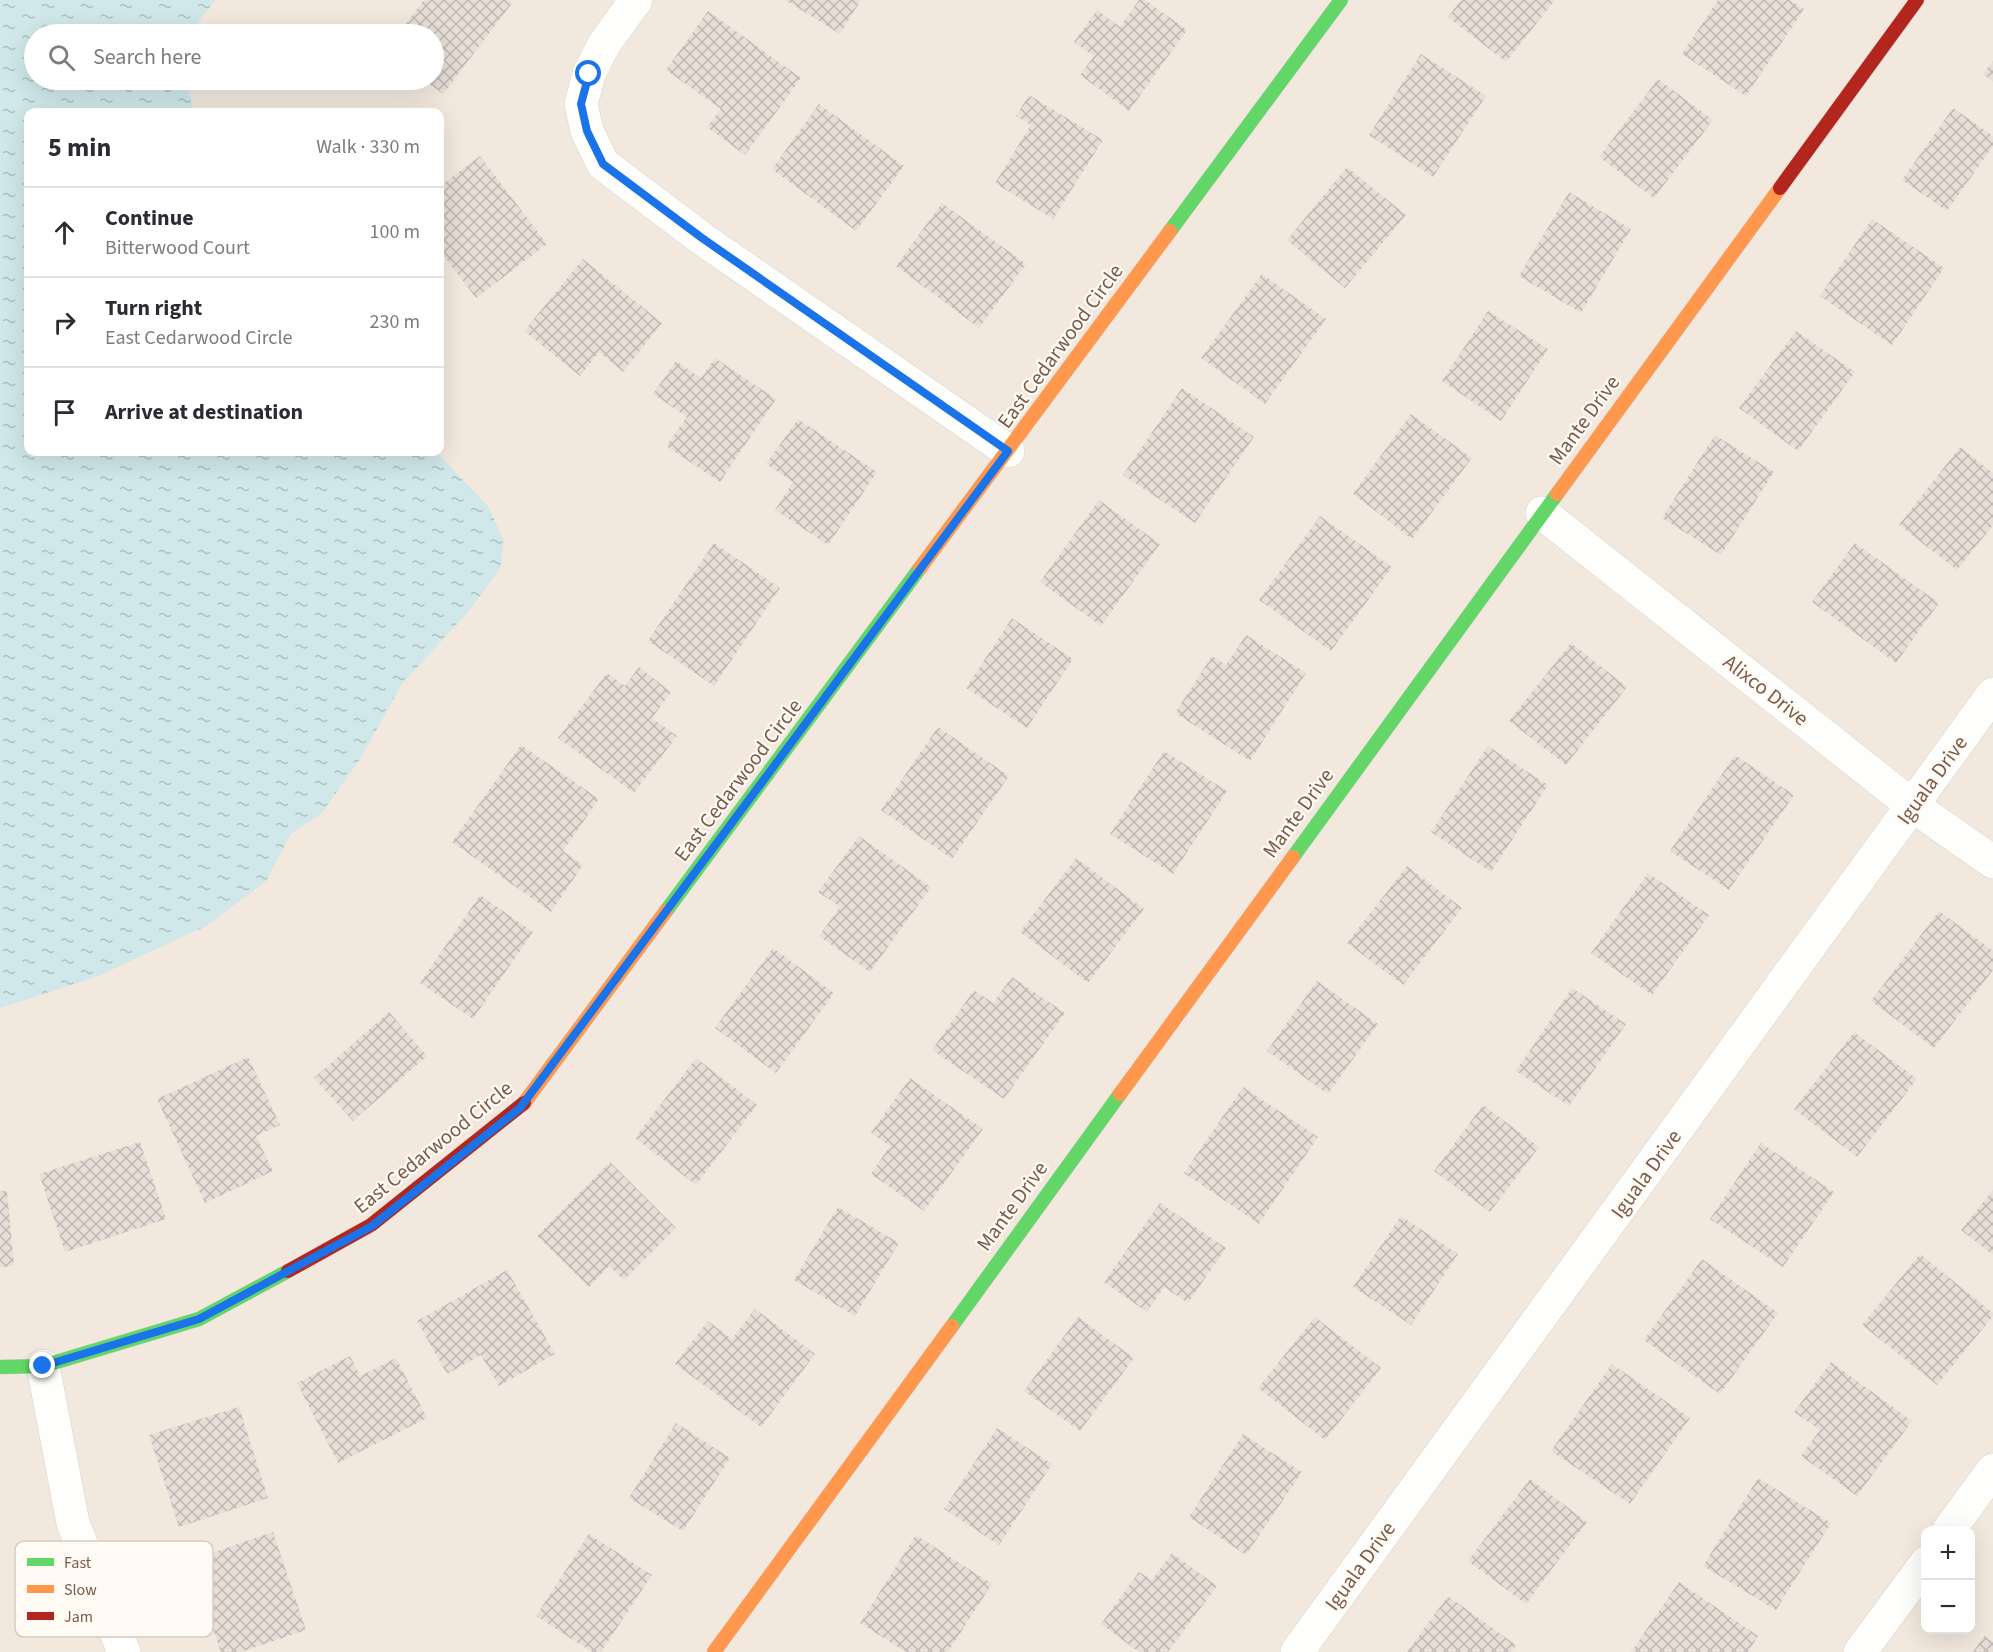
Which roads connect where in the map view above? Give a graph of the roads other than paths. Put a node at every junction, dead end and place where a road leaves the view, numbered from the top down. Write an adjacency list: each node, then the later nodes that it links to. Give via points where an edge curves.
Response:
1 (636, 0): 4 (street, via 604,44 589,74 581,104 587,131 603,164 711,245)
2 (1341, 0): 4 (street, East Cedarwood Circle)
3 (1917, 0): 5 (street, Mante Drive)
4 (1008, 451): 9 (street, East Cedarwood Circle, via 520,1108 372,1226 199,1319)
5 (1542, 513): 7 (street, Alixco Drive); 17 (street, Mante Drive)
6 (1993, 694): 7 (street, Iguala Drive)
7 (1913, 806): 8 (street, Alixco Drive); 18 (street, Iguala Drive)
8 (1993, 862)
9 (43, 1366): 10 (street, East Cedarwood Circle); 13 (street, via 73,1523)
10 (0, 1367)
11 (1993, 1470): 12 (street)
12 (1952, 1526)
13 (80, 1541)
14 (1921, 1570): 19 (street)
15 (118, 1637): 16 (street)
16 (124, 1652)
17 (714, 1652)
18 (1297, 1652)
19 (1860, 1652)

